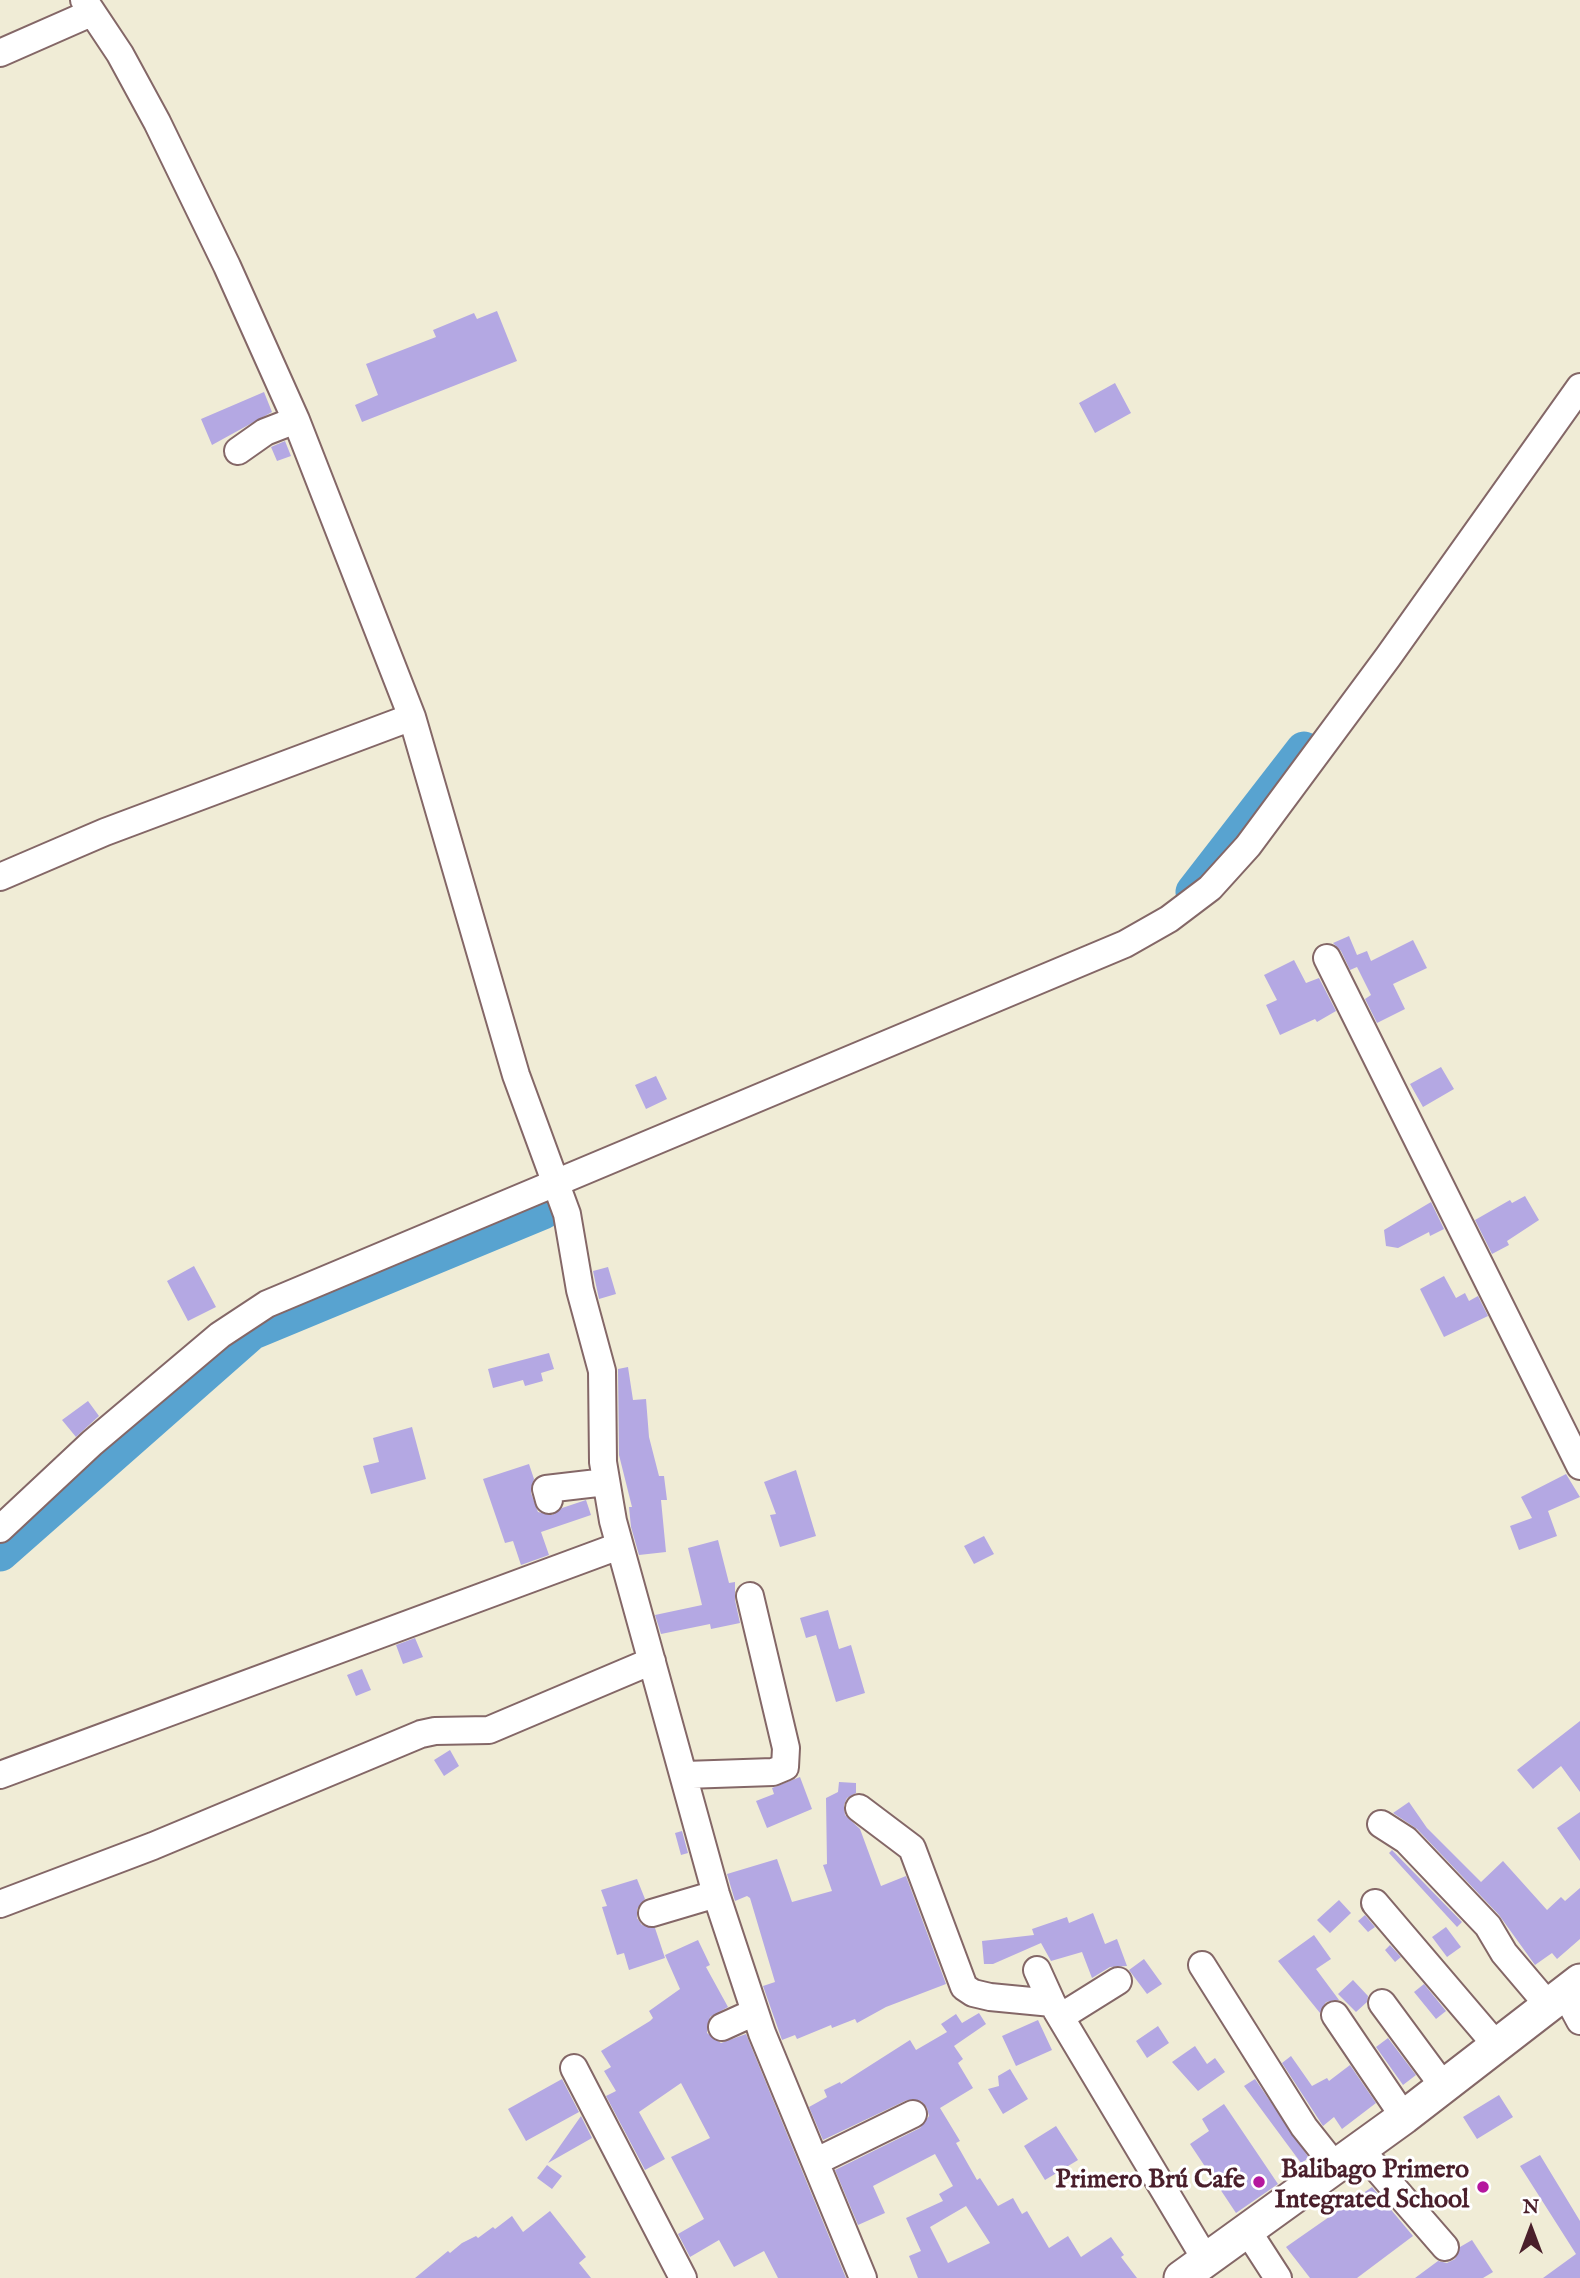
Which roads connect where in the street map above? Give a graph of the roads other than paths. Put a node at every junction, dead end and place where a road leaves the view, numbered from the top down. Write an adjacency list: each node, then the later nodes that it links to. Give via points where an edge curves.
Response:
1 (87, 7): 2 (street); 4 (street, via 120,54 157,122)
2 (0, 54)
3 (1580, 387): 9 (street, via 1388,657 1248,846 1210,888 1170,919 1125,944)
4 (296, 420): 5 (street, via 265,432); 6 (street)
5 (238, 451)
6 (412, 717): 7 (street, via 105,832); 9 (street, via 516,1075)
7 (0, 877)
8 (1327, 958): 10 (street)
9 (555, 1184): 11 (street, via 567,1214 580,1290 599,1354); 13 (street, via 267,1304 207,1334)
10 (1580, 1466)
11 (606, 1482): 12 (street, via 545,1489); 14 (street)
12 (549, 1500)
13 (0, 1529)
14 (619, 1546): 16 (street); 17 (street)
15 (750, 1596): 18 (street, via 786,1748 785,1767 773,1772)
16 (652, 1661): 18 (street); 23 (street, via 489,1730 435,1731 413,1737)
17 (0, 1775)
18 (685, 1775): 21 (street)
19 (859, 1808): 30 (street, via 912,1848 964,1987 973,1993)
20 (1381, 1824): 28 (street, via 1406,1840 1488,1926 1526,1982)
21 (716, 1894): 24 (street); 31 (street)
22 (1375, 1903): 34 (street)
23 (0, 1904)
24 (652, 1913)
25 (1202, 1965): 39 (street, via 1297,2117)
26 (1037, 1970): 30 (street)
27 (1118, 1981): 30 (street)
28 (1569, 2000): 34 (main road)
29 (1382, 2003): 36 (street)
30 (1057, 2010): 43 (street)
31 (755, 2012): 33 (street); 40 (street)
32 (1335, 2015): 38 (street)
33 (722, 2027)
34 (1497, 2046): 36 (main road)
35 (574, 2068): 44 (street)
36 (1444, 2087): 38 (main road)
37 (913, 2114): 40 (street)
38 (1404, 2117): 39 (main road)
39 (1348, 2157): 41 (main road); 42 (street)
40 (817, 2161): 45 (street)
41 (1248, 2230): 43 (main road); 46 (street)
42 (1445, 2247)
43 (1194, 2269)
44 (683, 2278)
45 (863, 2278)
46 (1278, 2278)

